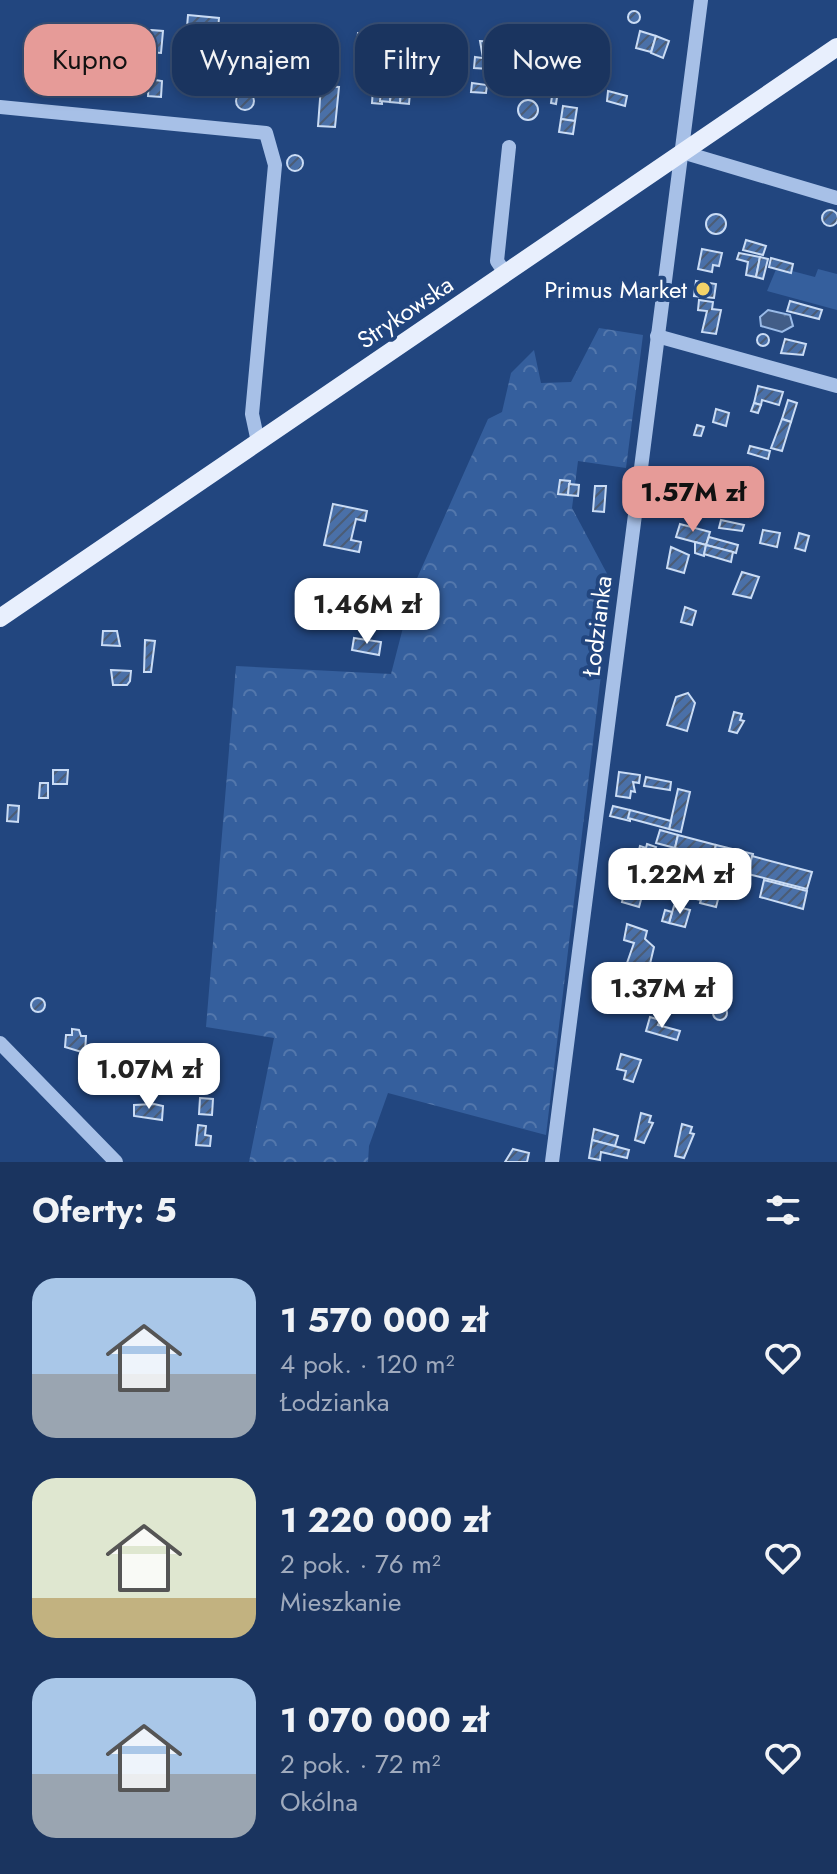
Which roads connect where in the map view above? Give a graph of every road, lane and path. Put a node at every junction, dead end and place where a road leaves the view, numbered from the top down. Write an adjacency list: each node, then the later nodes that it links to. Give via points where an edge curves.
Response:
1 (701, 0): 5 (street, Łodzianka)
2 (837, 47): 5 (main road, Strykowska)
3 (0, 107): 10 (street, via 266,133 275,165 252,414)
4 (509, 147): 7 (street, via 497,261)
5 (682, 152): 6 (street); 7 (main road, Strykowska); 8 (street, Łodzianka)
6 (837, 198)
7 (505, 273): 10 (main road, Strykowska)
8 (657, 336): 9 (street); 14 (street, Łodzianka)
9 (837, 386)
10 (258, 442): 11 (main road, Strykowska)
11 (0, 618)
12 (0, 1043): 13 (street)
13 (116, 1162)
14 (552, 1162)

